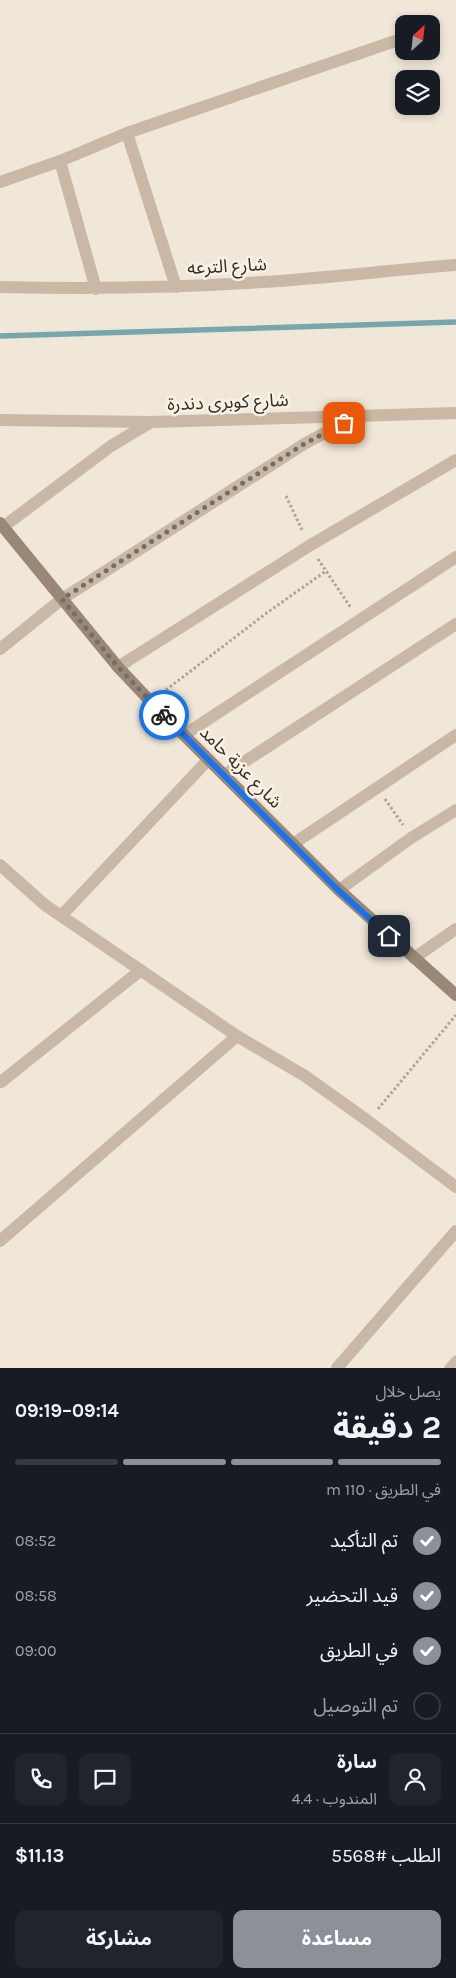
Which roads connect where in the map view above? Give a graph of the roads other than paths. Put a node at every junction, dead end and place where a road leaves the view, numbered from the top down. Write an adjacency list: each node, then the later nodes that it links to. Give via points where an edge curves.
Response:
1 (395, 41): 2 (street)
2 (127, 133): 3 (street); 7 (street)
3 (60, 161): 4 (street); 8 (street)
4 (0, 182)
5 (456, 265): 7 (street, شارع الترعه)
6 (0, 287): 8 (street, شارع الترعه)
7 (176, 287): 8 (street, شارع الترعه)
8 (96, 289)
9 (456, 413): 10 (street, شارع كوبرى دندرة)
10 (358, 416): 12 (street, شارع كوبرى دندرة); 16 (street, via 304,444)
11 (0, 420): 12 (street, شارع كوبرى دندرة)
12 (152, 422): 14 (street, via 111,446)
13 (456, 460): 19 (street, via 309,546)
14 (2, 525): 16 (street, شارع عزبة حامد)
15 (456, 557): 21 (street)
16 (62, 599): 18 (street); 19 (street, شارع عزبة حامد)
17 (456, 624): 23 (street)
18 (0, 649)
19 (118, 667): 21 (street, شارع عزبة حامد)
20 (456, 734): 25 (street)
21 (184, 735): 22 (street, شارع عزبة حامد)
22 (208, 760): 23 (street, شارع عزبة حامد); 28 (street)
23 (224, 775): 25 (street, شارع عزبة حامد)
24 (456, 810): 27 (street)
25 (293, 844): 27 (street, شارع عزبة حامد)
26 (0, 865): 28 (street)
27 (338, 890): 30 (street, شارع عزبة حامد)
28 (61, 916): 31 (street)
29 (456, 929): 30 (street)
30 (414, 958): 32 (street, شارع عزبة حامد)
31 (141, 970): 33 (street); 34 (street)
32 (454, 991)
33 (237, 1036): 35 (street, via 305,1076); 37 (street)
34 (0, 1082)
35 (456, 1187)
36 (456, 1231): 39 (street)
37 (0, 1241)
38 (456, 1360): 40 (lane)
39 (337, 1368)
40 (449, 1368)

